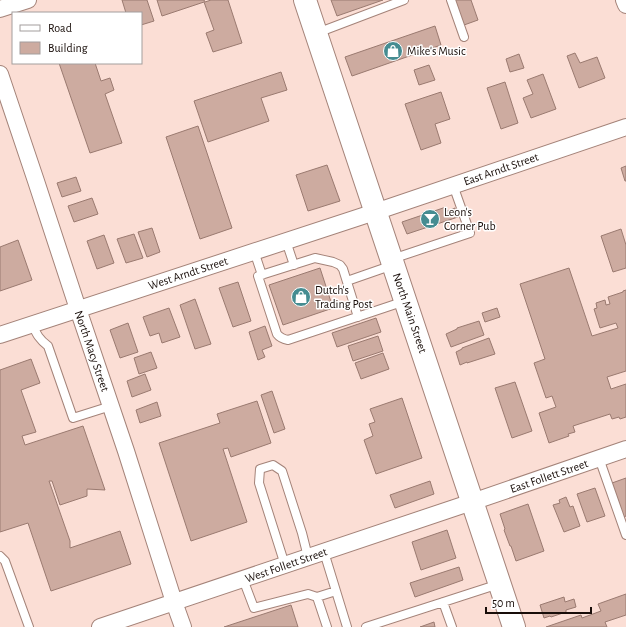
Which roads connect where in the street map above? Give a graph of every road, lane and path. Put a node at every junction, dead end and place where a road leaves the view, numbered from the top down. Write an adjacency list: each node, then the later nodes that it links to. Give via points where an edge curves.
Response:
1 (28, 0): 7 (street)
2 (305, 0): 8 (main road, North Main Street)
3 (404, 0): 8 (lane)
4 (451, 0): 9 (lane)
5 (624, 0): 6 (street)
6 (626, 5)
7 (0, 9)
8 (316, 34): 13 (main road, North Main Street)
9 (464, 37)
10 (0, 74): 21 (street, North Macy Street)
11 (626, 127): 12 (street, East Arndt Street)
12 (453, 185): 13 (street, East Arndt Street); 16 (lane, via 470,233)
13 (375, 212): 14 (street, West Arndt Street); 16 (main road, North Main Street)
14 (286, 241): 15 (street, West Arndt Street); 17 (lane)
15 (254, 251): 18 (lane); 21 (street, West Arndt Street)
16 (393, 262): 19 (lane); 20 (main road, North Main Street)
17 (294, 265): 18 (lane); 19 (lane, via 315,258 333,262 340,265)
18 (260, 276): 22 (lane, via 277,334 282,339 288,340)
19 (347, 281): 22 (lane)
20 (406, 301): 22 (lane); 28 (main road, North Main Street)
21 (78, 309): 23 (street, West Arndt Street); 25 (street, North Macy Street)
22 (358, 317)
23 (32, 324): 24 (street, West Arndt Street); 25 (lane, via 37,336 48,346 73,418)
24 (0, 335)
25 (110, 406): 38 (street, North Macy Street)
26 (626, 449): 27 (street, East Follett Street)
27 (599, 458): 28 (street, East Follett Street); 29 (lane)
28 (472, 502): 30 (street, West Follett Street); 35 (main road, North Main Street)
29 (626, 535)
30 (324, 552): 32 (street, West Follett Street); 36 (lane)
31 (0, 556): 40 (lane, via 8,568)
32 (308, 557): 33 (street, West Follett Street); 33 (lane, via 282,471 273,465 260,469 259,483)
33 (285, 565): 34 (street, West Follett Street)
34 (243, 579): 37 (lane, via 254,608 308,594); 38 (street, West Follett Street)
35 (500, 584): 39 (lane); 47 (main road, North Main Street)
36 (336, 591): 37 (lane); 44 (lane)
37 (317, 597): 43 (lane)
38 (174, 602): 41 (street, West Follett Street); 42 (street, North Macy Street)
39 (443, 602): 45 (lane); 46 (lane)
40 (29, 627)
41 (100, 627)
42 (182, 627)
43 (327, 627)
44 (347, 627)
45 (366, 627)
46 (452, 627)
47 (514, 627)

